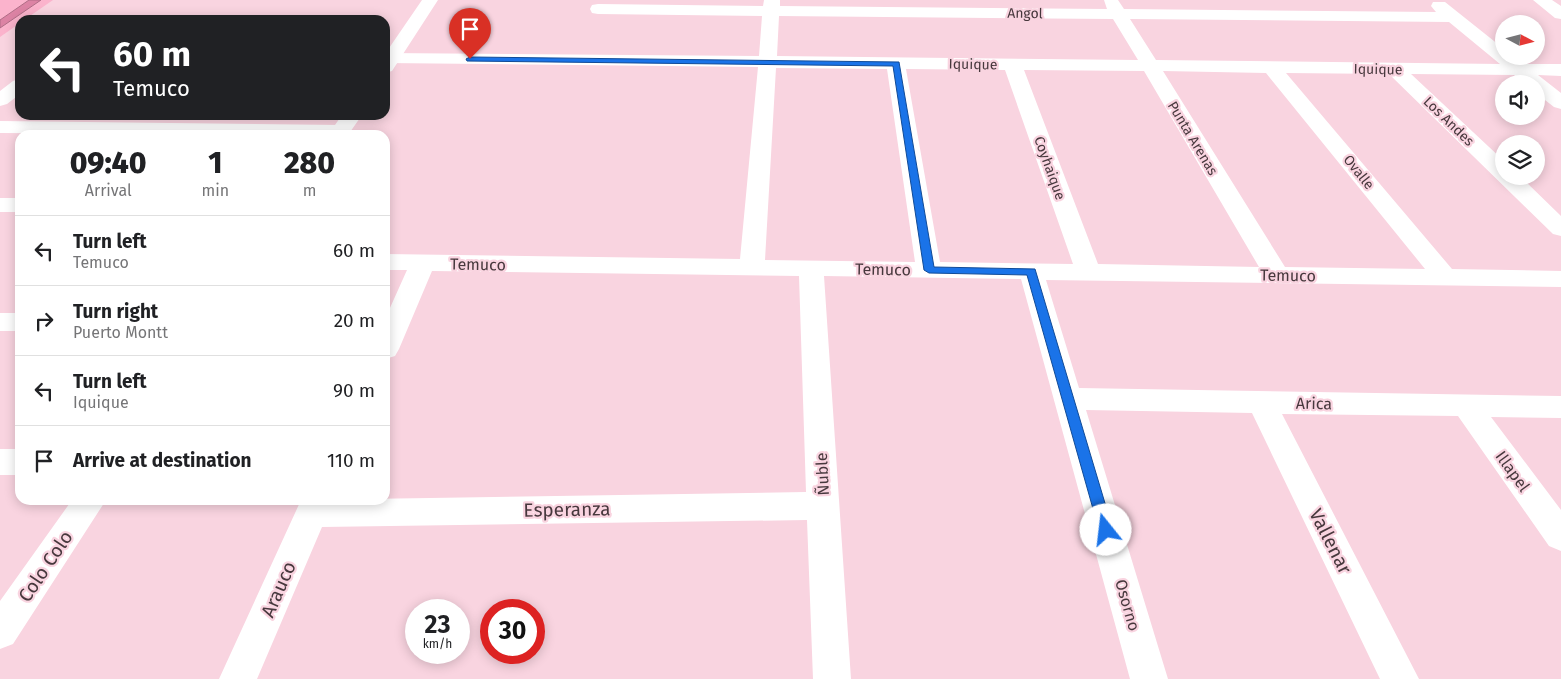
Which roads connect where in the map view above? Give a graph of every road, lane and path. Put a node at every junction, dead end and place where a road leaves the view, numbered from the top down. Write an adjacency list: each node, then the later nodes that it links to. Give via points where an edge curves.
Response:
1 (430, 0): 15 (street)
2 (1221, 0): 12 (street)
3 (1329, 0): 13 (street)
4 (1432, 0): 14 (street)
5 (1541, 0): 11 (street)
6 (772, 5): 7 (street, Angol); 10 (street, Angol); 17 (street)
7 (887, 6): 8 (street, Angol)
8 (996, 6): 9 (street, Angol)
9 (1114, 7): 12 (street, Angol); 20 (street, Punta Arenas)
10 (598, 9)
11 (1561, 14)
12 (1234, 15): 13 (street, Angol)
13 (1346, 16): 14 (street, Angol)
14 (1453, 17): 23 (street)
15 (390, 57)
16 (390, 61): 17 (street, Iquique)
17 (767, 62): 18 (street, Iquique); 37 (street)
18 (896, 64): 19 (street, Iquique); 39 (street)
19 (1012, 65): 20 (street, Iquique); 41 (street, Coyhaique)
20 (1150, 66): 21 (street, Iquique); 42 (street, Punta Arenas)
21 (1272, 68): 22 (street, Iquique); 43 (street, Ovalle)
22 (1395, 69): 23 (street, Iquique); 30 (street, Los Andes)
23 (1520, 70): 24 (street, Iquique); 27 (street)
24 (1561, 70)
25 (15, 89): 26 (street)
26 (0, 100)
27 (1561, 103)
28 (344, 127): 29 (street)
29 (0, 128)
30 (1495, 164)
31 (1516, 185): 34 (street)
32 (0, 205): 33 (street)
33 (15, 206)
34 (1561, 229)
35 (390, 262): 36 (street, Temuco)
36 (424, 263): 37 (street, Temuco); 47 (street)
37 (752, 268): 38 (street, Temuco)
38 (811, 268): 39 (street, Temuco); 56 (street, Ñuble)
39 (929, 270): 40 (street, Temuco)
40 (1031, 272): 41 (street, Temuco); 48 (street, Osorno)
41 (1088, 272): 42 (street, Temuco)
42 (1277, 275): 43 (street, Temuco)
43 (1445, 277): 44 (street, Temuco)
44 (1559, 281)
45 (0, 322): 46 (street)
46 (15, 322)
47 (390, 338)
48 (1068, 399): 49 (street, Arica); 61 (street, Osorno)
49 (1261, 402): 50 (street, Arica); 62 (street, Vallenar)
50 (1466, 405): 51 (street, Arica); 57 (street, Illapel)
51 (1561, 407)
52 (0, 462): 53 (street)
53 (15, 462)
54 (87, 505): 58 (street, Colo Colo)
55 (315, 506): 56 (street, Esperanza); 59 (street, Arauco)
56 (823, 506): 60 (street, Ñuble)
57 (1561, 536)
58 (0, 632)
59 (238, 679)
60 (832, 679)
61 (1149, 679)
62 (1400, 679)

